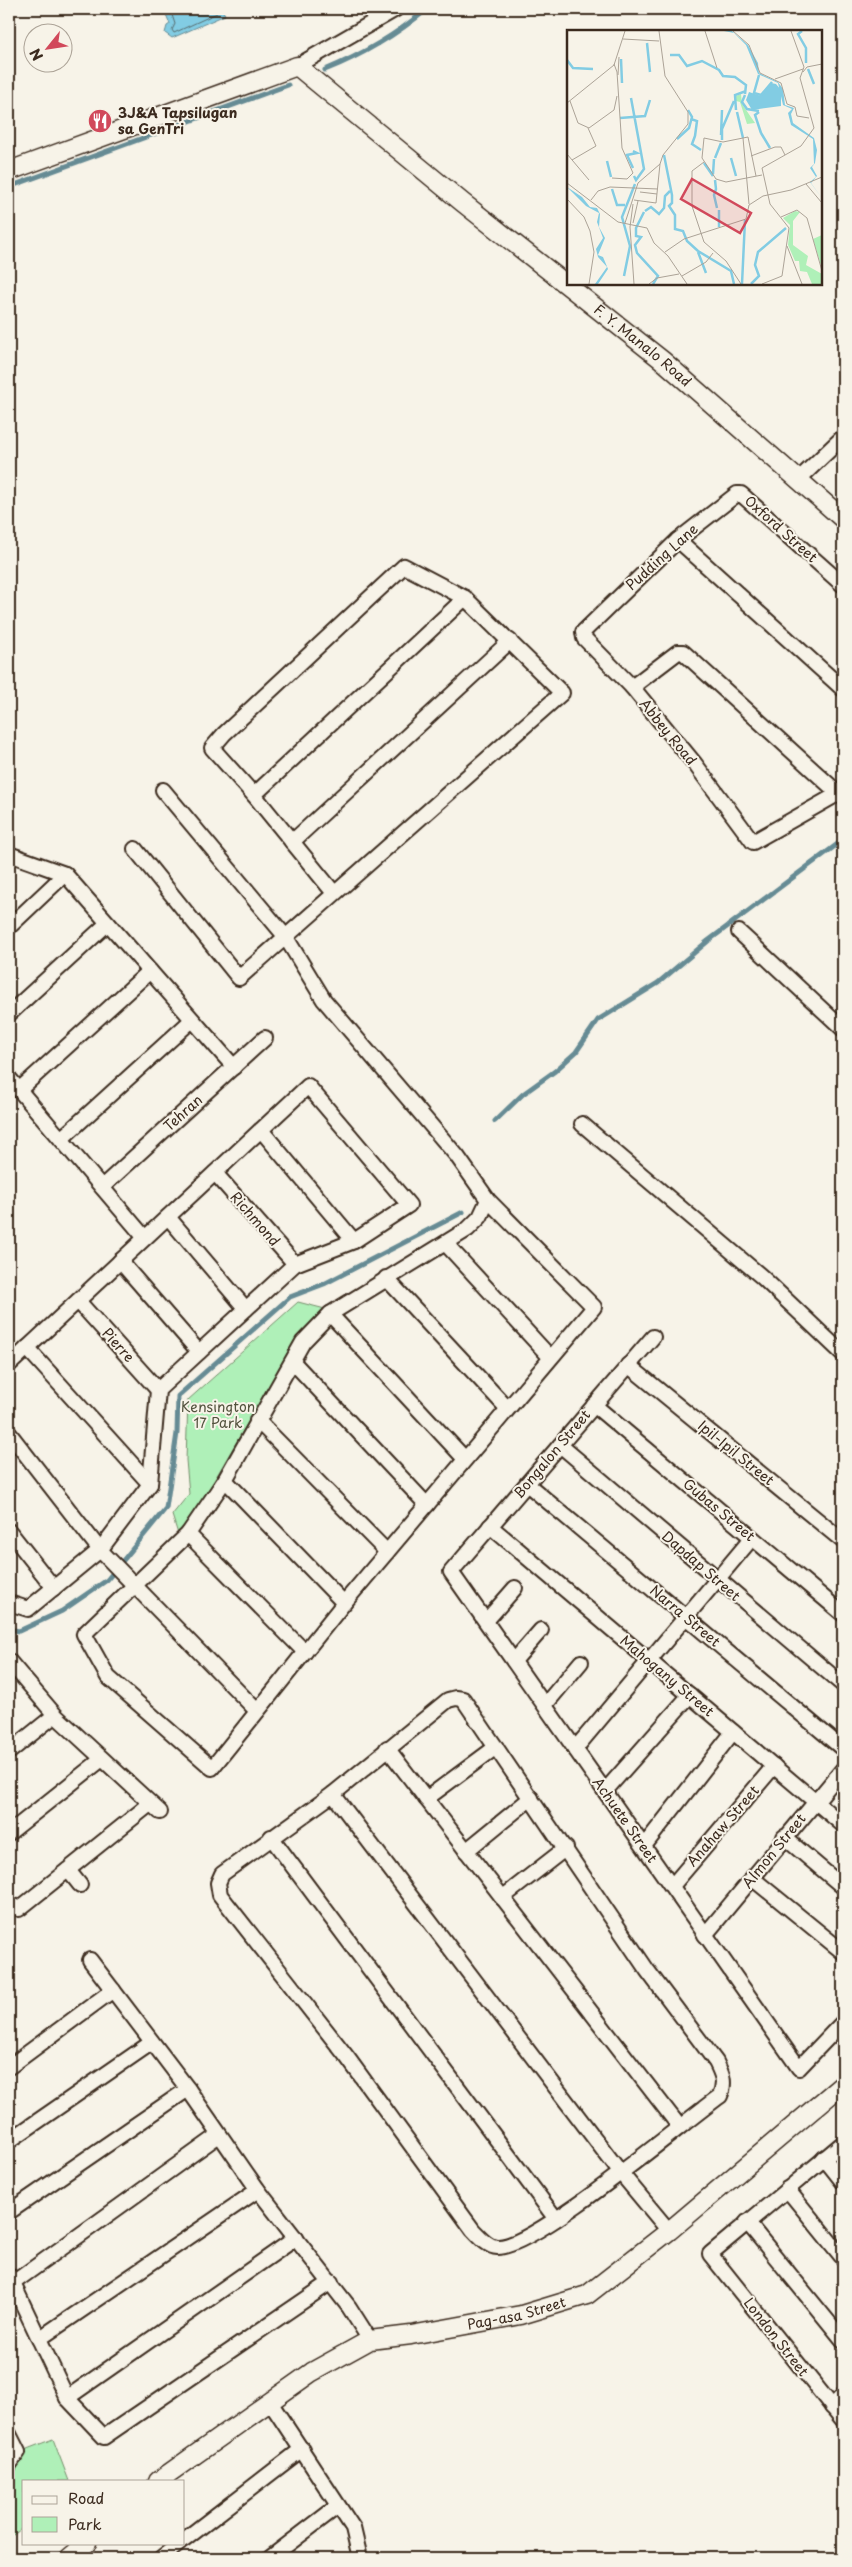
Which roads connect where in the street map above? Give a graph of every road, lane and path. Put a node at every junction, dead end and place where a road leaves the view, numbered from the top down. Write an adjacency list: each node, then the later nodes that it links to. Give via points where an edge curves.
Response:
1 (396, 9): 2 (street)
2 (297, 66): 3 (street); 5 (street, F. Y. Manalo Road)
3 (9, 171)
4 (567, 285): 7 (street, F. Y. Manalo Road, via 662,360)
5 (567, 285)
6 (843, 437): 7 (street)
7 (798, 480): 9 (street, F. Y. Manalo Road)
8 (741, 494): 10 (street, Pudding Lane, via 734,496); 11 (street, Oxford Street)
9 (843, 519)
10 (678, 540): 13 (street, Pudding Lane); 16 (street)
11 (843, 585)
12 (465, 598): 14 (street); 19 (street); 19 (street, via 404,566 232,727 212,748)
13 (587, 627): 15 (street, Abbey Road, via 584,638)
14 (510, 641): 20 (street); 24 (street, via 562,693)
15 (632, 687): 18 (street, via 678,652 683,652); 18 (street, Abbey Road, via 753,842)
16 (843, 689)
17 (164, 790): 28 (street)
18 (841, 792)
19 (254, 796): 20 (street)
20 (292, 842): 24 (street)
21 (135, 849): 28 (street, via 239,978)
22 (9, 854): 23 (street)
23 (66, 874): 25 (street); 26 (street)
24 (334, 893): 28 (street)
25 (108, 923): 29 (street); 30 (street)
26 (9, 927)
27 (739, 932): 32 (street)
28 (285, 936): 42 (street, via 324,1000 457,1156)
29 (150, 971): 31 (street); 36 (street)
30 (9, 1014)
31 (192, 1020): 34 (street); 39 (street)
32 (843, 1029)
33 (265, 1038): 34 (street, Tehran)
34 (234, 1067): 41 (street, Tehran)
35 (9, 1078): 36 (street)
36 (19, 1090): 39 (street)
37 (582, 1124): 56 (street, via 762,1277)
38 (261, 1130): 40 (street); 45 (street); 45 (street, via 308,1086 409,1205)
39 (61, 1139): 41 (street)
40 (215, 1173): 43 (street); 48 (street, Richmond)
41 (102, 1187): 44 (street)
42 (488, 1200): 46 (street, via 480,1217); 57 (street, via 594,1307)
43 (168, 1217): 44 (street); 51 (street)
44 (145, 1238): 47 (street)
45 (354, 1241): 48 (street)
46 (446, 1244): 49 (street); 57 (street)
47 (120, 1261): 50 (street); 55 (street)
48 (295, 1264): 51 (street)
49 (386, 1278): 52 (street); 63 (street)
50 (78, 1301): 54 (street); 61 (street, Pierre)
51 (246, 1309): 55 (street)
52 (330, 1314): 58 (street, via 303,1342); 67 (street)
53 (653, 1337): 60 (street, Bongalon Street)
54 (27, 1348): 59 (street); 69 (street)
55 (199, 1352): 61 (street)
56 (843, 1354)
57 (550, 1357): 63 (street)
58 (292, 1362): 64 (street); 71 (street)
59 (9, 1365)
60 (628, 1365): 62 (street, Bongalon Street); 76 (street, Ipil-Ipil Street)
61 (158, 1390): 69 (street)
62 (594, 1405): 66 (street, Bongalon Street); 75 (street, Gubas Street)
63 (508, 1408): 67 (street)
64 (257, 1420): 68 (street); 77 (street)
65 (9, 1433): 78 (street)
66 (560, 1445): 70 (street, Bongalon Street); 80 (street, Dapdap Street)
67 (465, 1459): 71 (street)
68 (225, 1480): 73 (street); 84 (street)
69 (150, 1484): 78 (street)
70 (526, 1484): 72 (street, Bongalon Street); 87 (street, Narra Street)
71 (427, 1505): 77 (street)
72 (490, 1526): 79 (street, Bongalon Street); 92 (street, Mahogany Street)
73 (188, 1534): 81 (street); 90 (street)
74 (11, 1537): 82 (street)
75 (752, 1538): 80 (street); 86 (street, Gubas Street)
76 (843, 1541)
77 (387, 1552): 84 (street)
78 (104, 1554): 81 (street); 82 (street)
79 (451, 1572): 88 (street, Achuete Street)
80 (717, 1580): 87 (street); 95 (street, Dapdap Street)
81 (131, 1583): 98 (street); 98 (street, via 84,1634 108,1677 212,1768)
82 (54, 1588): 85 (street, via 28,1609)
83 (515, 1588): 88 (street)
84 (344, 1603): 90 (street)
85 (9, 1604)
86 (843, 1614)
87 (686, 1617): 92 (street); 104 (street, Narra Street)
88 (486, 1622): 91 (street, Achuete Street)
89 (541, 1630): 91 (street)
90 (305, 1652): 98 (street)
91 (514, 1661): 97 (street, Achuete Street)
92 (650, 1661): 96 (street, Mahogany Street); 103 (street)
93 (581, 1662): 97 (street)
94 (11, 1667): 99 (street)
95 (843, 1685)
96 (690, 1695): 100 (street, Mahogany Street); 109 (street)
97 (544, 1705): 103 (street, Achuete Street)
98 (257, 1711)
99 (54, 1715): 105 (street); 106 (street)
100 (733, 1732): 107 (street, Mahogany Street); 118 (street)
101 (496, 1747): 102 (street, via 463,1699 456,1698 448,1700); 111 (street); 112 (street)
102 (387, 1748): 110 (street); 112 (street)
103 (575, 1749): 109 (street, Achuete Street)
104 (843, 1749)
105 (9, 1752)
106 (102, 1759): 115 (street); 121 (street, via 155,1808)
107 (774, 1766): 113 (street, Mahogany Street); 124 (street, Anahaw Street)
108 (843, 1769): 113 (street, Almon Street)
109 (605, 1790): 118 (street, Achuete Street)
110 (333, 1794): 116 (street); 142 (street)
111 (531, 1798): 119 (street); 120 (street)
112 (426, 1799): 120 (street)
113 (815, 1801): 114 (street, Mahogany Street); 117 (street, Almon Street)
114 (843, 1824)
115 (9, 1833)
116 (271, 1837): 147 (street); 147 (street, via 222,1874 218,1883 220,1895 347,2057 485,2242 496,2248 512,2245)
117 (784, 1838): 122 (street, Almon Street); 125 (street)
118 (644, 1846): 124 (street, Achuete Street)
119 (566, 1848): 126 (street); 137 (street, via 722,2075 724,2086 720,2096)
120 (466, 1851): 126 (street)
121 (68, 1870): 123 (street); 127 (street, via 18,1909)
122 (752, 1878): 128 (street, Almon Street); 129 (street)
123 (80, 1885)
124 (672, 1886): 128 (street, Achuete Street)
125 (843, 1887)
126 (502, 1898): 137 (street)
127 (9, 1904)
128 (706, 1935): 132 (street, Achuete Street, via 799,2068)
129 (843, 1952)
130 (90, 1960): 131 (street)
131 (113, 1990): 133 (street); 134 (street)
132 (843, 2022)
133 (151, 2043): 136 (street); 139 (street)
134 (9, 2066)
135 (843, 2084): 149 (street, Pag-asa Street)
136 (188, 2089): 138 (street); 146 (street)
137 (678, 2126): 142 (street)
138 (219, 2135): 145 (street); 152 (street)
139 (9, 2141)
140 (843, 2142): 141 (street)
141 (824, 2158): 143 (street); 144 (street)
142 (620, 2172): 147 (street); 149 (street)
143 (843, 2182)
144 (787, 2189): 148 (street); 151 (street)
145 (258, 2190): 150 (street); 154 (street)
146 (9, 2212)
147 (556, 2219)
148 (747, 2222): 156 (street); 160 (street, London Street, via 710,2254)
149 (670, 2231): 155 (street, Pag-asa Street, via 587,2295 521,2315)
150 (296, 2238): 153 (street); 158 (street)
151 (843, 2258)
152 (11, 2279): 154 (street)
153 (331, 2282): 155 (street); 158 (street, via 104,2437)
154 (39, 2339): 158 (street)
155 (370, 2340): 159 (street, Pag-asa Street, via 312,2372)
156 (843, 2340)
157 (843, 2395): 160 (street)
158 (67, 2398)
159 (270, 2402): 163 (street); 165 (street, Pag-asa Street)
160 (832, 2407): 161 (street, London Street)
161 (843, 2420)
162 (9, 2434): 164 (street, via 18,2452)
163 (302, 2449): 166 (street); 167 (street)
164 (9, 2465)
165 (159, 2480)
166 (338, 2506): 172 (street); 173 (street, via 353,2528)
167 (185, 2539)
168 (86, 2544): 170 (street)
169 (179, 2544): 171 (street)
170 (69, 2558)
171 (160, 2558)
172 (270, 2558)
173 (360, 2558)

